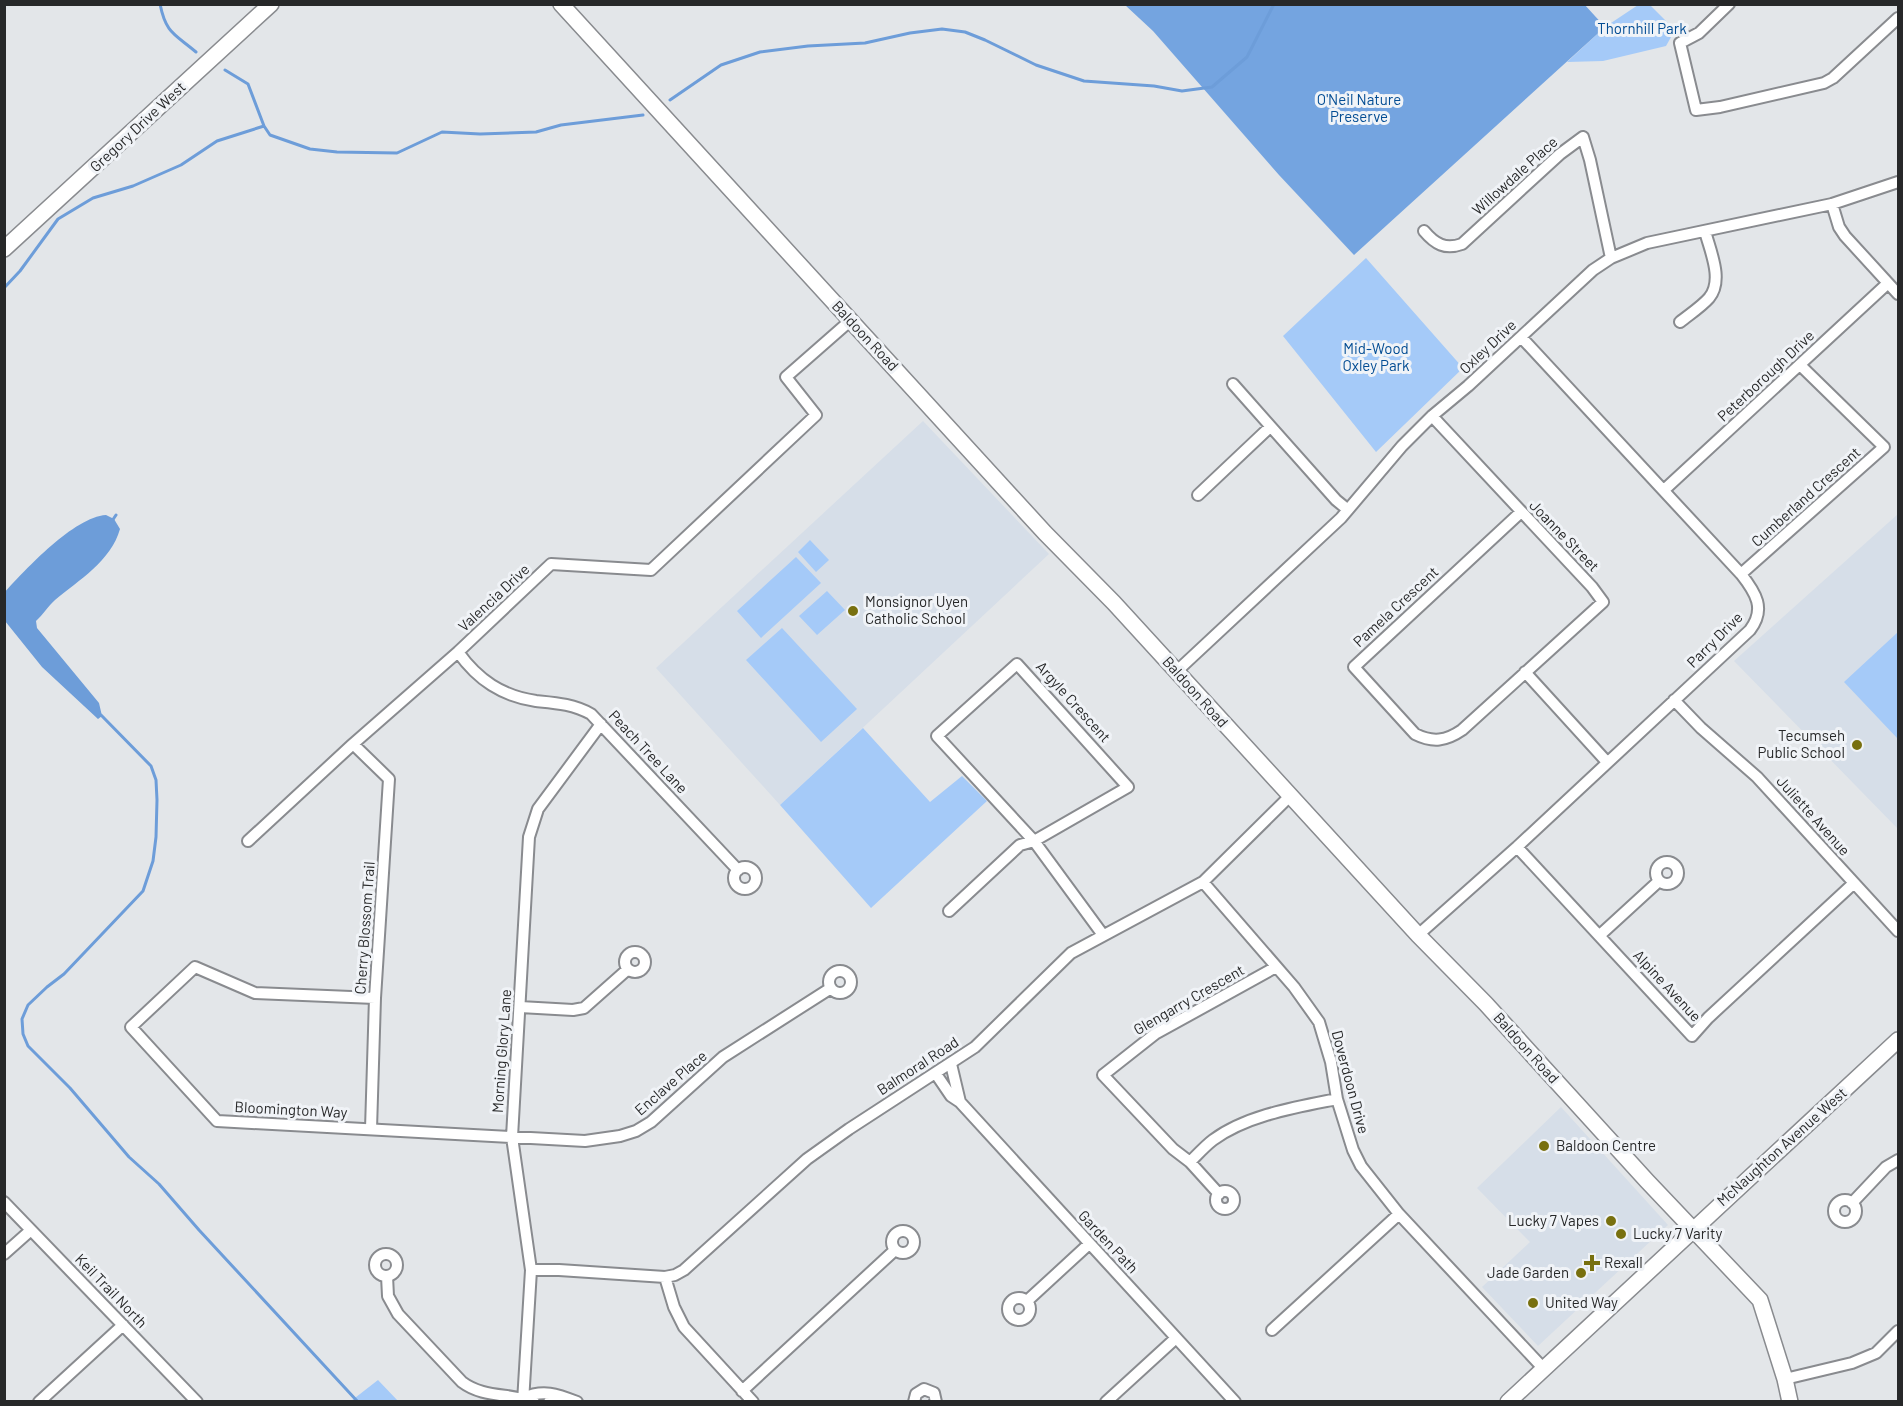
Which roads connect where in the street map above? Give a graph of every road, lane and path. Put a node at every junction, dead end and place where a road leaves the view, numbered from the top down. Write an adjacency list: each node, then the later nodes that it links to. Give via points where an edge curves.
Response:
1 (271, 4): 9 (street, Gregory Drive West)
2 (561, 4): 13 (street, Baldoon Road)
3 (1730, 4): 4 (street, via 1699,33 1680,44 1696,110 1824,83)
4 (1897, 22)
5 (1899, 182): 6 (street, Oxley Drive)
6 (1832, 204): 8 (street, Oxley Drive); 11 (street, via 1839,227)
7 (1424, 231): 10 (street, Willowdale Place, via 1439,245 1462,244 1583,137)
8 (1705, 231): 10 (street, Oxley Drive, via 1647,243); 14 (street, via 1717,281 1708,299)
9 (4, 249)
10 (1611, 258): 15 (street, Oxley Drive)
11 (1887, 284): 12 (street); 16 (street, Peterborough Drive)
12 (1899, 294)
13 (851, 320): 25 (street, Valencia Drive, via 786,377 816,415 651,570 551,564); 26 (street, Baldoon Road)
14 (1680, 322)
15 (1521, 337): 18 (street, Oxley Drive); 20 (street, Parry Drive)
16 (1800, 365): 20 (street, Peterborough Drive); 24 (street, Cumberland Crescent, via 1884,447)
17 (1233, 384): 19 (street)
18 (1432, 416): 22 (street, Oxley Drive); 23 (street, Joanne Street)
19 (1270, 427): 21 (street); 22 (street)
20 (1664, 490): 24 (street, Parry Drive)
21 (1198, 495)
22 (1347, 509): 26 (street, Oxley Drive)
23 (1521, 512): 27 (street, Joanne Street, via 1603,602); 27 (street, Pamela Crescent, via 1354,668 1415,734 1441,741 1462,730)
24 (1741, 574): 28 (street, Parry Drive, via 1758,601 1755,624)
25 (458, 652): 29 (street, Peach Tree Lane, via 469,668 495,688 514,697 577,707); 30 (street, Valencia Drive)
26 (1177, 671): 32 (street, Baldoon Road)
27 (1525, 672): 31 (street)
28 (1674, 700): 31 (street, Parry Drive); 39 (street, Juliette Avenue, via 1757,777)
29 (602, 724): 36 (street, Peach Tree Lane); 49 (street, Morning Glory Lane, via 545,797 532,822)
30 (353, 744): 33 (street, Valencia Drive); 48 (street, Cherry Blossom Trail, via 389,779)
31 (1607, 762): 35 (street, Parry Drive)
32 (1290, 796): 38 (street, Balmoral Road); 43 (street, Baldoon Road)
33 (248, 841)
34 (1034, 841): 34 (street, Argyle Crescent, via 1128,787 1017,664 937,736); 40 (street, via 1020,845); 42 (street, Argyle Crescent)
35 (1517, 847): 43 (street, Parry Drive); 44 (street, Alpine Avenue)
36 (738, 870)
37 (1659, 881): 44 (street)
38 (1203, 882): 42 (street, Balmoral Road); 45 (street, Doverdoon Drive)
39 (1854, 883): 41 (street, Juliette Avenue); 44 (street, Alpine Avenue, via 1692,1036)
40 (950, 911)
41 (1899, 931)
42 (1103, 935): 51 (street, Balmoral Road, via 1071,953 975,1047)
43 (1418, 935): 63 (street, Baldoon Road)
44 (1600, 935)
45 (1276, 967): 53 (street, Doverdoon Drive, via 1319,1022); 58 (street, Glengarry Crescent, via 1155,1034 1103,1075)
46 (627, 969): 49 (street, via 584,1008)
47 (831, 988): 56 (street, Enclave Place, via 723,1057 636,1131 585,1141)
48 (375, 998): 55 (street, Cherry Blossom Trail); 55 (street, Bloomington Way, via 255,993 195,967 131,1027 217,1121)
49 (520, 1007): 56 (street, Morning Glory Lane)
50 (1899, 1040): 63 (street, McNaughton Avenue West)
51 (951, 1064): 52 (street, Balmoral Road); 54 (street, Garden Path)
52 (936, 1074): 54 (street, Garden Path); 70 (street, Balmoral Road, via 807,1159 684,1270)
53 (1337, 1098): 58 (street, via 1273,1112 1242,1125 1212,1141); 62 (street, Doverdoon Drive, via 1361,1167)
54 (960, 1102): 65 (street, Garden Path)
55 (371, 1129): 56 (street, Bloomington Way)
56 (512, 1137): 68 (street, Morning Glory Lane)
57 (1899, 1160): 61 (street, via 1886,1167)
58 (1190, 1162): 59 (street, Glengarry Crescent)
59 (1220, 1194)
60 (4, 1202): 64 (street, Keil Trail North)
61 (1852, 1203)
62 (1399, 1214): 73 (street); 76 (street, Doverdoon Drive)
63 (1692, 1229): 76 (street, McNaughton Avenue West); 77 (street, Baldoon Road, via 1760,1300)
64 (31, 1230): 67 (street); 72 (street, Keil Trail North)
65 (1089, 1244): 71 (street); 75 (street, Garden Path)
66 (895, 1250): 78 (street)
67 (4, 1254)
68 (531, 1270): 70 (street); 80 (street, Morning Glory Lane)
69 (387, 1276): 80 (street, via 388,1296 398,1314 462,1382 476,1391)
70 (665, 1277): 78 (street, via 684,1327)
71 (1027, 1301)
72 (123, 1324): 81 (street); 82 (street, Keil Trail North)
73 (1272, 1330)
74 (1899, 1330): 77 (street, via 1876,1353 1852,1363)
75 (1176, 1338): 88 (street); 89 (street, Garden Path)
76 (1543, 1368): 90 (street, McNaughton Avenue West)
77 (1785, 1379): 91 (street, Baldoon Road)
78 (742, 1391): 85 (street)
79 (564, 1398): 80 (street, via 537,1392); 83 (street); 84 (street)
80 (527, 1400)
81 (39, 1401)
82 (197, 1401)
83 (549, 1401)
84 (577, 1401)
85 (753, 1401)
86 (914, 1401): 87 (street, via 915,1394 924,1389 934,1392)
87 (936, 1401)
88 (1106, 1401)
89 (1235, 1401)
90 (1508, 1401)
91 (1790, 1401)

